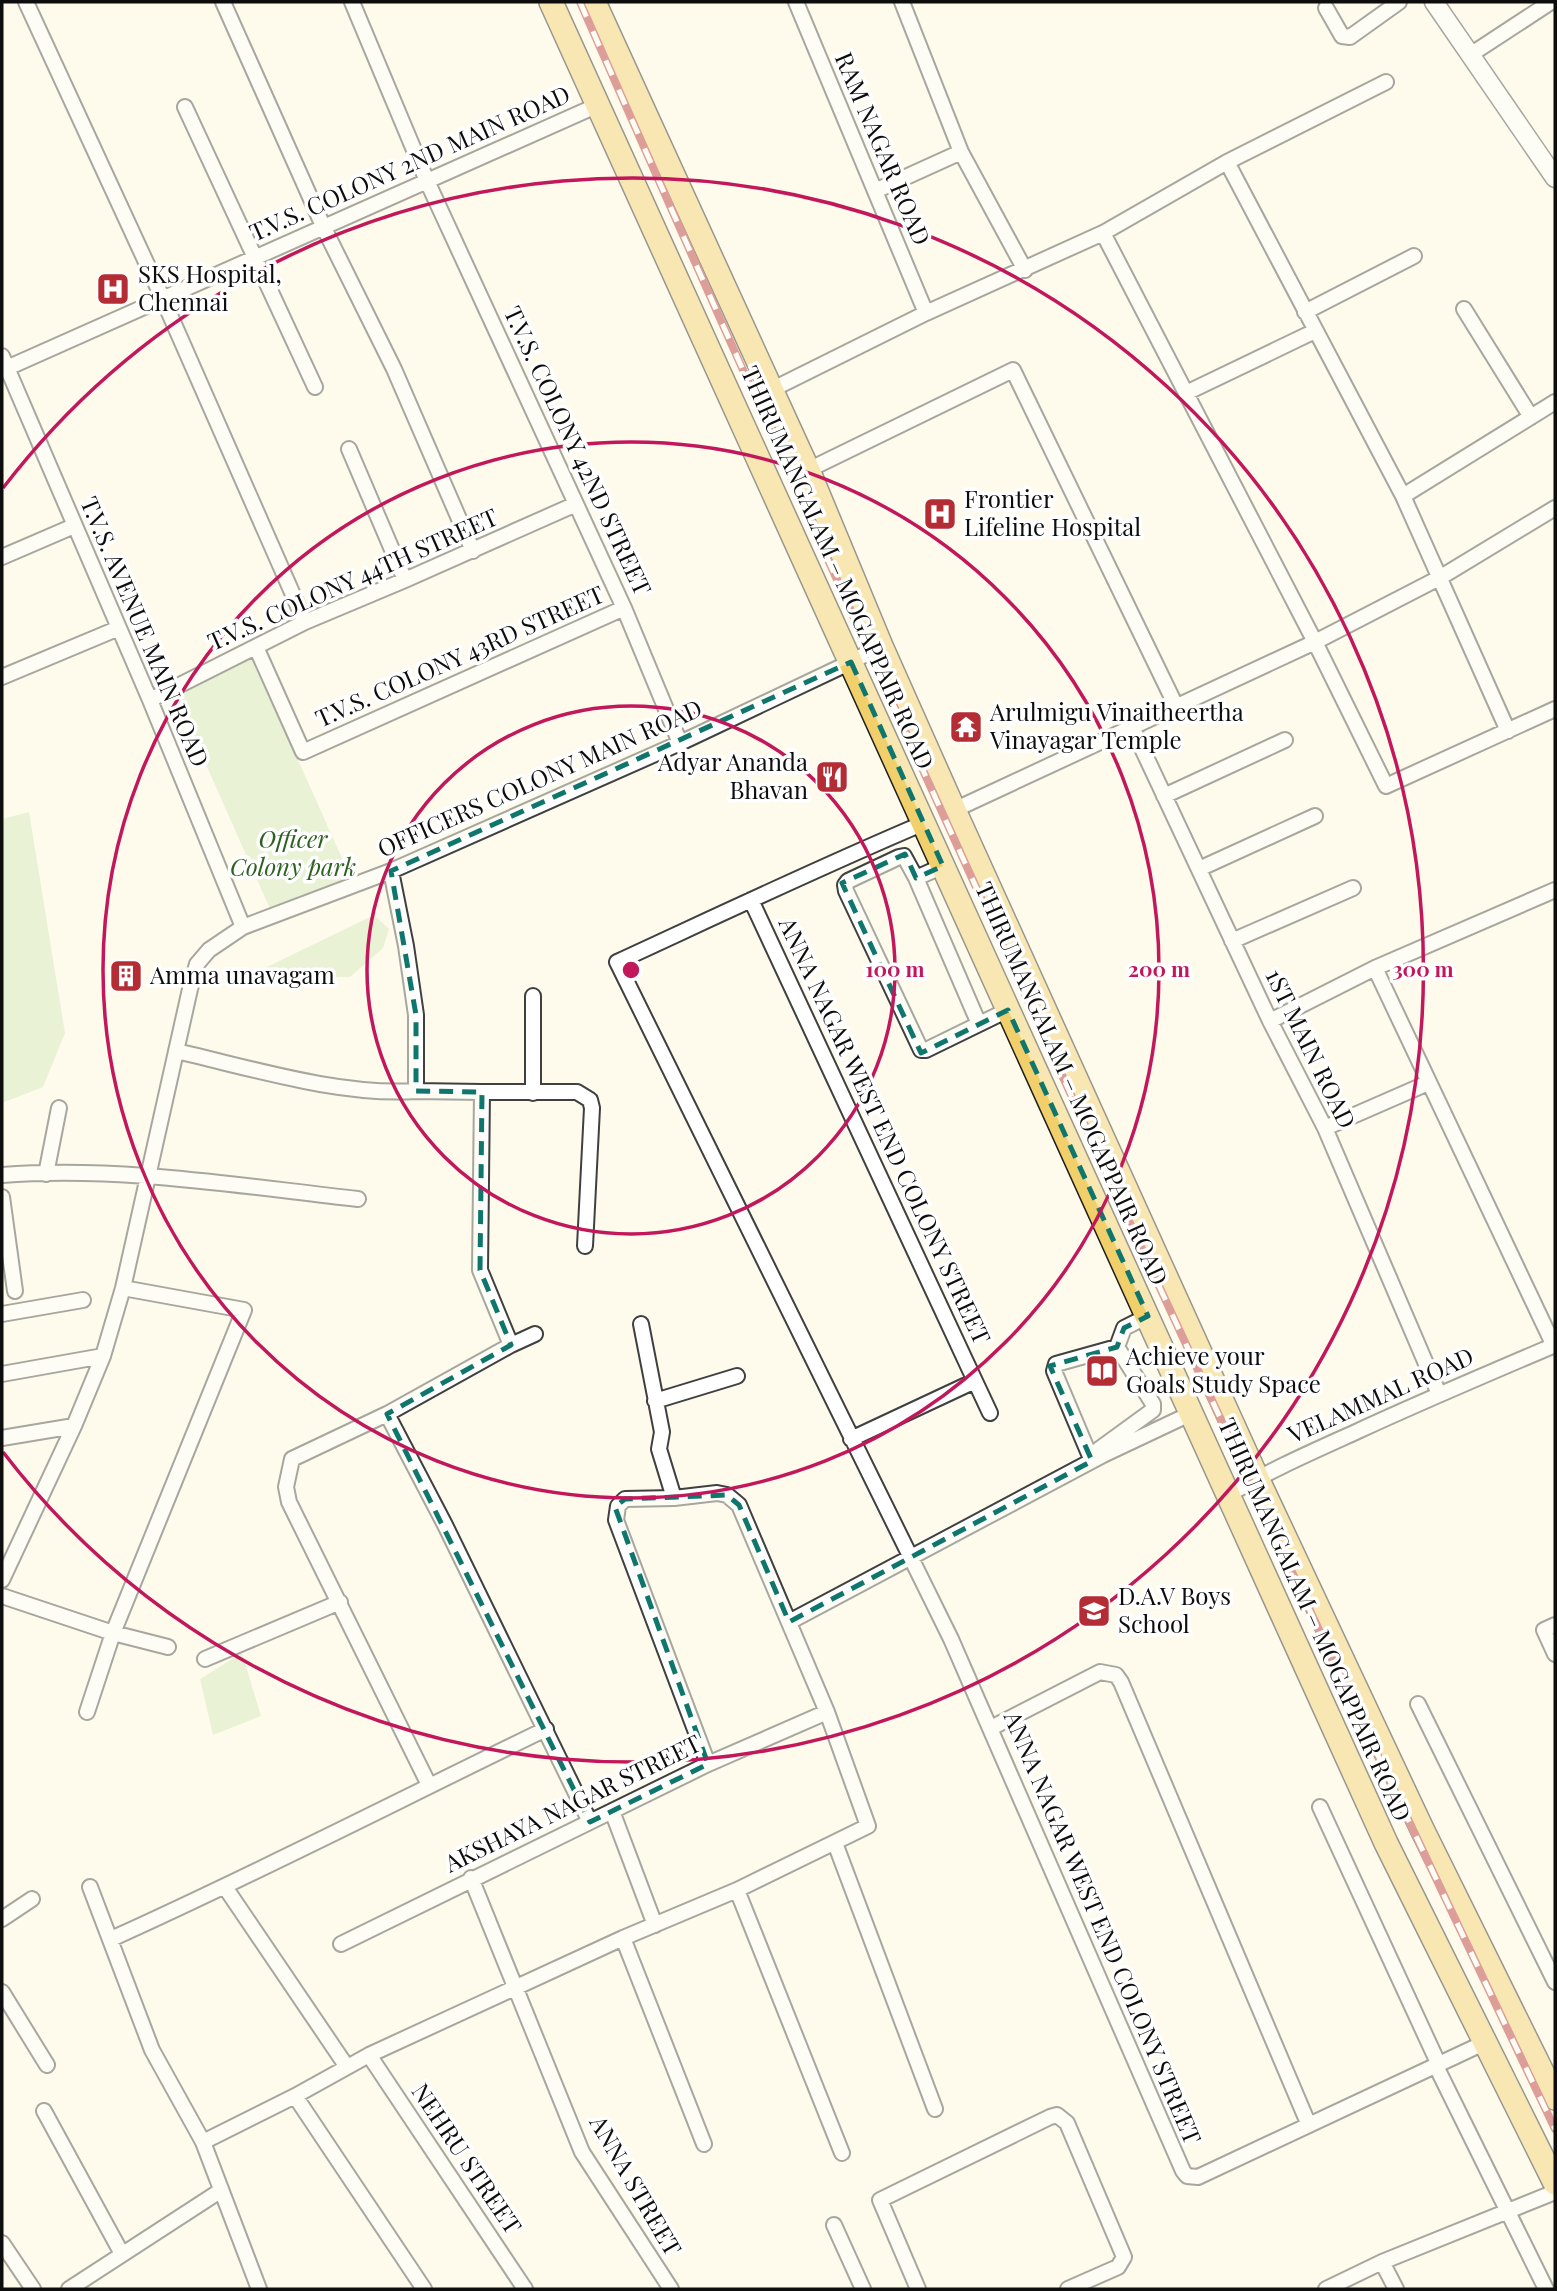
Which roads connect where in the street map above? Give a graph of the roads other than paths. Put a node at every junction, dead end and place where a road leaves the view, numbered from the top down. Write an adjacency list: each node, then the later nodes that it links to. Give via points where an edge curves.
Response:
1 (26, 2): 26 (street)
2 (223, 2): 21 (street)
3 (352, 2): 19 (street, T.V.S. COLONY 42ND STREET)
4 (551, 2): 14 (main road, THIRUMANGALAM – MOGAPPAIR ROAD)
5 (594, 2): 33 (main road, THIRUMANGALAM – MOGAPPAIR ROAD)
6 (796, 2): 20 (street, RAM NAGAR ROAD)
7 (902, 2): 16 (street)
8 (1399, 2): 11 (street, via 1350,37 1342,36)
9 (1433, 2): 12 (street)
10 (1551, 2): 12 (street)
11 (1326, 8)
12 (1470, 55): 18 (street)
13 (1386, 82): 17 (street)
14 (598, 105): 19 (street, T.V.S. COLONY 2ND MAIN ROAD); 53 (main road, THIRUMANGALAM – MOGAPPAIR ROAD)
15 (185, 107): 24 (street)
16 (961, 152): 20 (street); 25 (street)
17 (1227, 162): 22 (street); 28 (street)
18 (1555, 178)
19 (428, 181): 21 (street, T.V.S. COLONY 2ND MAIN ROAD); 40 (street, T.V.S. COLONY 42ND STREET)
20 (875, 191): 29 (street, RAM NAGAR ROAD)
21 (323, 226): 24 (street, T.V.S. COLONY 2ND MAIN ROAD); 43 (street, via 394,369)
22 (1103, 233): 25 (street); 34 (street)
23 (1414, 256): 28 (street)
24 (255, 259): 26 (street, T.V.S. COLONY 2ND MAIN ROAD); 32 (street)
25 (1026, 270): 29 (street)
26 (163, 299): 31 (street, T.V.S. COLONY 2ND MAIN ROAD); 48 (street)
27 (1464, 309): 36 (street)
28 (1306, 312): 30 (street)
29 (926, 313): 33 (street)
30 (1315, 331): 34 (street); 39 (street)
31 (5, 362): 42 (street, T.V.S. AVENUE MAIN ROAD)
32 (315, 387)
33 (771, 390): 38 (main road, THIRUMANGALAM – MOGAPPAIR ROAD)
34 (1186, 393): 50 (street)
35 (1555, 402): 36 (street)
36 (1531, 417): 39 (street)
37 (349, 449): 46 (street)
38 (808, 470): 51 (main road, THIRUMANGALAM – MOGAPPAIR ROAD); 56 (street, via 1013,370)
39 (1403, 496): 45 (street)
40 (576, 504): 43 (street, T.V.S. COLONY 44TH STREET); 47 (street, T.V.S. COLONY 42ND STREET)
41 (1555, 508): 45 (street)
42 (74, 526): 44 (street); 49 (street, T.V.S. AVENUE MAIN ROAD)
43 (473, 551): 46 (street, T.V.S. COLONY 44TH STREET)
44 (2, 557)
45 (1440, 577): 50 (street); 59 (street)
46 (405, 580): 48 (street, T.V.S. COLONY 44TH STREET)
47 (624, 608): 52 (street, T.V.S. COLONY 43RD STREET, via 303,752); 61 (street, T.V.S. COLONY 42ND STREET)
48 (305, 622): 52 (street, T.V.S. COLONY 44TH STREET)
49 (119, 628): 54 (street); 55 (street, T.V.S. AVENUE MAIN ROAD)
50 (1315, 642): 56 (street); 59 (street, via 1386,786)
51 (881, 646): 53 (street, OFFICERS COLONY MAIN ROAD); 63 (main road, THIRUMANGALAM – MOGAPPAIR ROAD)
52 (256, 647): 55 (street, T.V.S. COLONY 44TH STREET)
53 (851, 662): 61 (street, OFFICERS COLONY MAIN ROAD); 65 (main road, THIRUMANGALAM – MOGAPPAIR ROAD)
54 (2, 677)
55 (150, 700): 73 (street, T.V.S. AVENUE MAIN ROAD)
56 (1177, 708): 58 (street)
57 (1555, 709): 59 (street)
58 (1132, 727): 62 (street, 1ST MAIN ROAD); 63 (street)
59 (1508, 731)
60 (1285, 740): 62 (street)
61 (680, 743): 68 (street, OFFICERS COLONY MAIN ROAD)
62 (1164, 796): 67 (street, 1ST MAIN ROAD)
63 (954, 810): 116 (main road, THIRUMANGALAM – MOGAPPAIR ROAD)
64 (1315, 816): 67 (street)
65 (924, 823): 66 (main road, THIRUMANGALAM – MOGAPPAIR ROAD); 72 (street, ANNA NAGAR WEST END COLONY STREET)
66 (943, 866): 69 (street); 77 (main road, THIRUMANGALAM – MOGAPPAIR ROAD)
67 (1199, 869): 74 (street, 1ST MAIN ROAD)
68 (391, 871): 73 (street, OFFICERS COLONY MAIN ROAD); 82 (street, via 416,1016)
69 (916, 878): 79 (street); 79 (street, via 904,856 845,884 921,1049)
70 (1353, 888): 74 (street)
71 (1555, 890): 75 (street)
72 (751, 901): 106 (street, ANNA NAGAR WEST END COLONY STREET); 114 (street, ANNA NAGAR WEST END COLONY STREET, via 617,962)
73 (243, 927): 80 (street, OFFICERS COLONY MAIN ROAD, via 197,964)
74 (1232, 941): 78 (street, 1ST MAIN ROAD)
75 (1376, 968): 78 (street); 81 (street)
76 (533, 996): 84 (street)
77 (1009, 1010): 79 (street); 97 (main road, THIRUMANGALAM – MOGAPPAIR ROAD)
78 (1269, 1021): 86 (street, 1ST MAIN ROAD)
79 (979, 1024)
80 (176, 1051): 82 (street, via 335,1086); 89 (street, OFFICERS COLONY MAIN ROAD)
81 (1428, 1083): 86 (street); 101 (street)
82 (416, 1091): 83 (street)
83 (482, 1092): 84 (street); 100 (street, via 480,1270)
84 (533, 1093): 92 (street, via 577,1092 590,1100)
85 (59, 1108): 87 (street)
86 (1325, 1128): 107 (street, 1ST MAIN ROAD)
87 (46, 1174): 88 (street); 89 (street)
88 (2, 1175)
89 (146, 1176): 91 (street); 93 (street, OFFICERS COLONY MAIN ROAD)
90 (2, 1197): 94 (street)
91 (358, 1199)
92 (585, 1246)
93 (123, 1288): 103 (street, OFFICERS COLONY MAIN ROAD); 125 (street, via 244,1310)
94 (15, 1291)
95 (83, 1300): 96 (street)
96 (2, 1314)
97 (1148, 1316): 102 (street, via 1124,1328); 110 (main road, THIRUMANGALAM – MOGAPPAIR ROAD)
98 (641, 1324): 108 (street)
99 (535, 1334): 100 (street)
100 (511, 1345): 111 (street)
101 (1555, 1346): 107 (street, VELAMMAL ROAD)
102 (1117, 1347): 115 (street, via 1153,1410); 115 (street, via 1056,1364 1054,1371)
103 (103, 1356): 104 (street); 112 (street, OFFICERS COLONY MAIN ROAD)
104 (2, 1374)
105 (737, 1376): 108 (street)
106 (975, 1381): 109 (street, ANNA NAGAR WEST END COLONY STREET); 114 (street, ANNA NAGAR WEST END COLONY STREET)
107 (1439, 1394): 116 (street, VELAMMAL ROAD)
108 (655, 1401): 118 (street, via 662,1432 659,1449)
109 (990, 1413)
110 (1192, 1413): 115 (street); 117 (main road, THIRUMANGALAM – MOGAPPAIR ROAD)
111 (387, 1414): 122 (street, via 292,1459 287,1475 289,1502); 133 (street)
112 (74, 1426): 113 (street); 120 (street, OFFICERS COLONY MAIN ROAD)
113 (2, 1438)
114 (851, 1439): 119 (street, ANNA NAGAR WEST END COLONY STREET)
115 (1091, 1458): 119 (street)
116 (1257, 1478): 117 (street, VELAMMAL ROAD); 159 (main road, THIRUMANGALAM – MOGAPPAIR ROAD)
117 (1228, 1495): 153 (main road, THIRUMANGALAM – MOGAPPAIR ROAD, via 1386,1843)
118 (674, 1498): 123 (street, via 718,1493 738,1505); 134 (street, via 625,1499 618,1506 616,1520)
119 (909, 1558): 123 (street); 132 (street, ANNA NAGAR WEST END COLONY STREET)
120 (2, 1580)
121 (2, 1596): 125 (street)
122 (340, 1602): 128 (street); 135 (street)
123 (789, 1622): 131 (street)
124 (1550, 1627): 127 (street)
125 (113, 1633): 126 (street); 130 (street)
126 (168, 1647)
127 (1555, 1654)
128 (205, 1659)
129 (1418, 1703): 150 (street)
130 (87, 1712)
131 (827, 1712): 134 (street, AKSHAYA NAGAR STREET); 139 (street, via 869,1826)
132 (991, 1728): 162 (street, ANNA NAGAR WEST END COLONY STREET, via 1187,2176 1198,2177); 162 (street, via 1100,1672 1116,1675)
133 (546, 1729): 135 (street); 138 (street)
134 (708, 1764): 137 (street, AKSHAYA NAGAR STREET)
135 (429, 1785): 142 (street)
136 (1320, 1807): 156 (street)
137 (612, 1811): 138 (street, AKSHAYA NAGAR STREET); 146 (street)
138 (590, 1822): 140 (street, AKSHAYA NAGAR STREET)
139 (835, 1843): 143 (street); 160 (street)
140 (471, 1878): 149 (street, AKSHAYA NAGAR STREET); 151 (street, ANNA STREET)
141 (90, 1887): 148 (street)
142 (225, 1888): 148 (street); 157 (street)
143 (737, 1890): 146 (street); 165 (street)
144 (32, 1899): 145 (street)
145 (2, 1919)
146 (655, 1924): 147 (street)
147 (623, 1938): 151 (street); 164 (street)
148 (111, 1939): 163 (street, via 152,2050)
149 (341, 1944)
150 (1555, 1982)
151 (516, 1987): 154 (street); 179 (street, ANNA STREET, via 582,2152)
152 (2, 1992): 155 (street)
153 (1486, 2042): 156 (street, ANNA NAGAR WEST END COLONY STREET); 166 (main road, THIRUMANGALAM – MOGAPPAIR ROAD)
154 (369, 2055): 157 (street); 178 (street, NEHRU STREET)
155 (47, 2064)
156 (1438, 2065): 162 (street, ANNA NAGAR WEST END COLONY STREET); 169 (street)
157 (347, 2067): 158 (street)
158 (296, 2096): 163 (street); 177 (street)
159 (1555, 2098)
160 (935, 2109)
161 (44, 2111): 172 (street)
162 (1308, 2123)
163 (203, 2142): 167 (street)
164 (704, 2144)
165 (842, 2153)
166 (1555, 2183)
167 (220, 2191): 172 (street); 176 (street)
168 (1555, 2192): 169 (street)
169 (1507, 2210): 173 (street); 185 (street)
170 (834, 2225): 180 (street)
171 (2, 2243): 174 (street)
172 (122, 2254): 175 (street)
173 (1382, 2262): 183 (street); 184 (street)
174 (33, 2289)
175 (69, 2289)
176 (259, 2289)
177 (424, 2289)
178 (525, 2289)
179 (671, 2289)
180 (863, 2289)
181 (918, 2289): 182 (street, via 880,2200 1057,2115 1067,2123 1125,2257 1118,2267)
182 (1068, 2289)
183 (1326, 2289)
184 (1396, 2289)
185 (1546, 2289)

